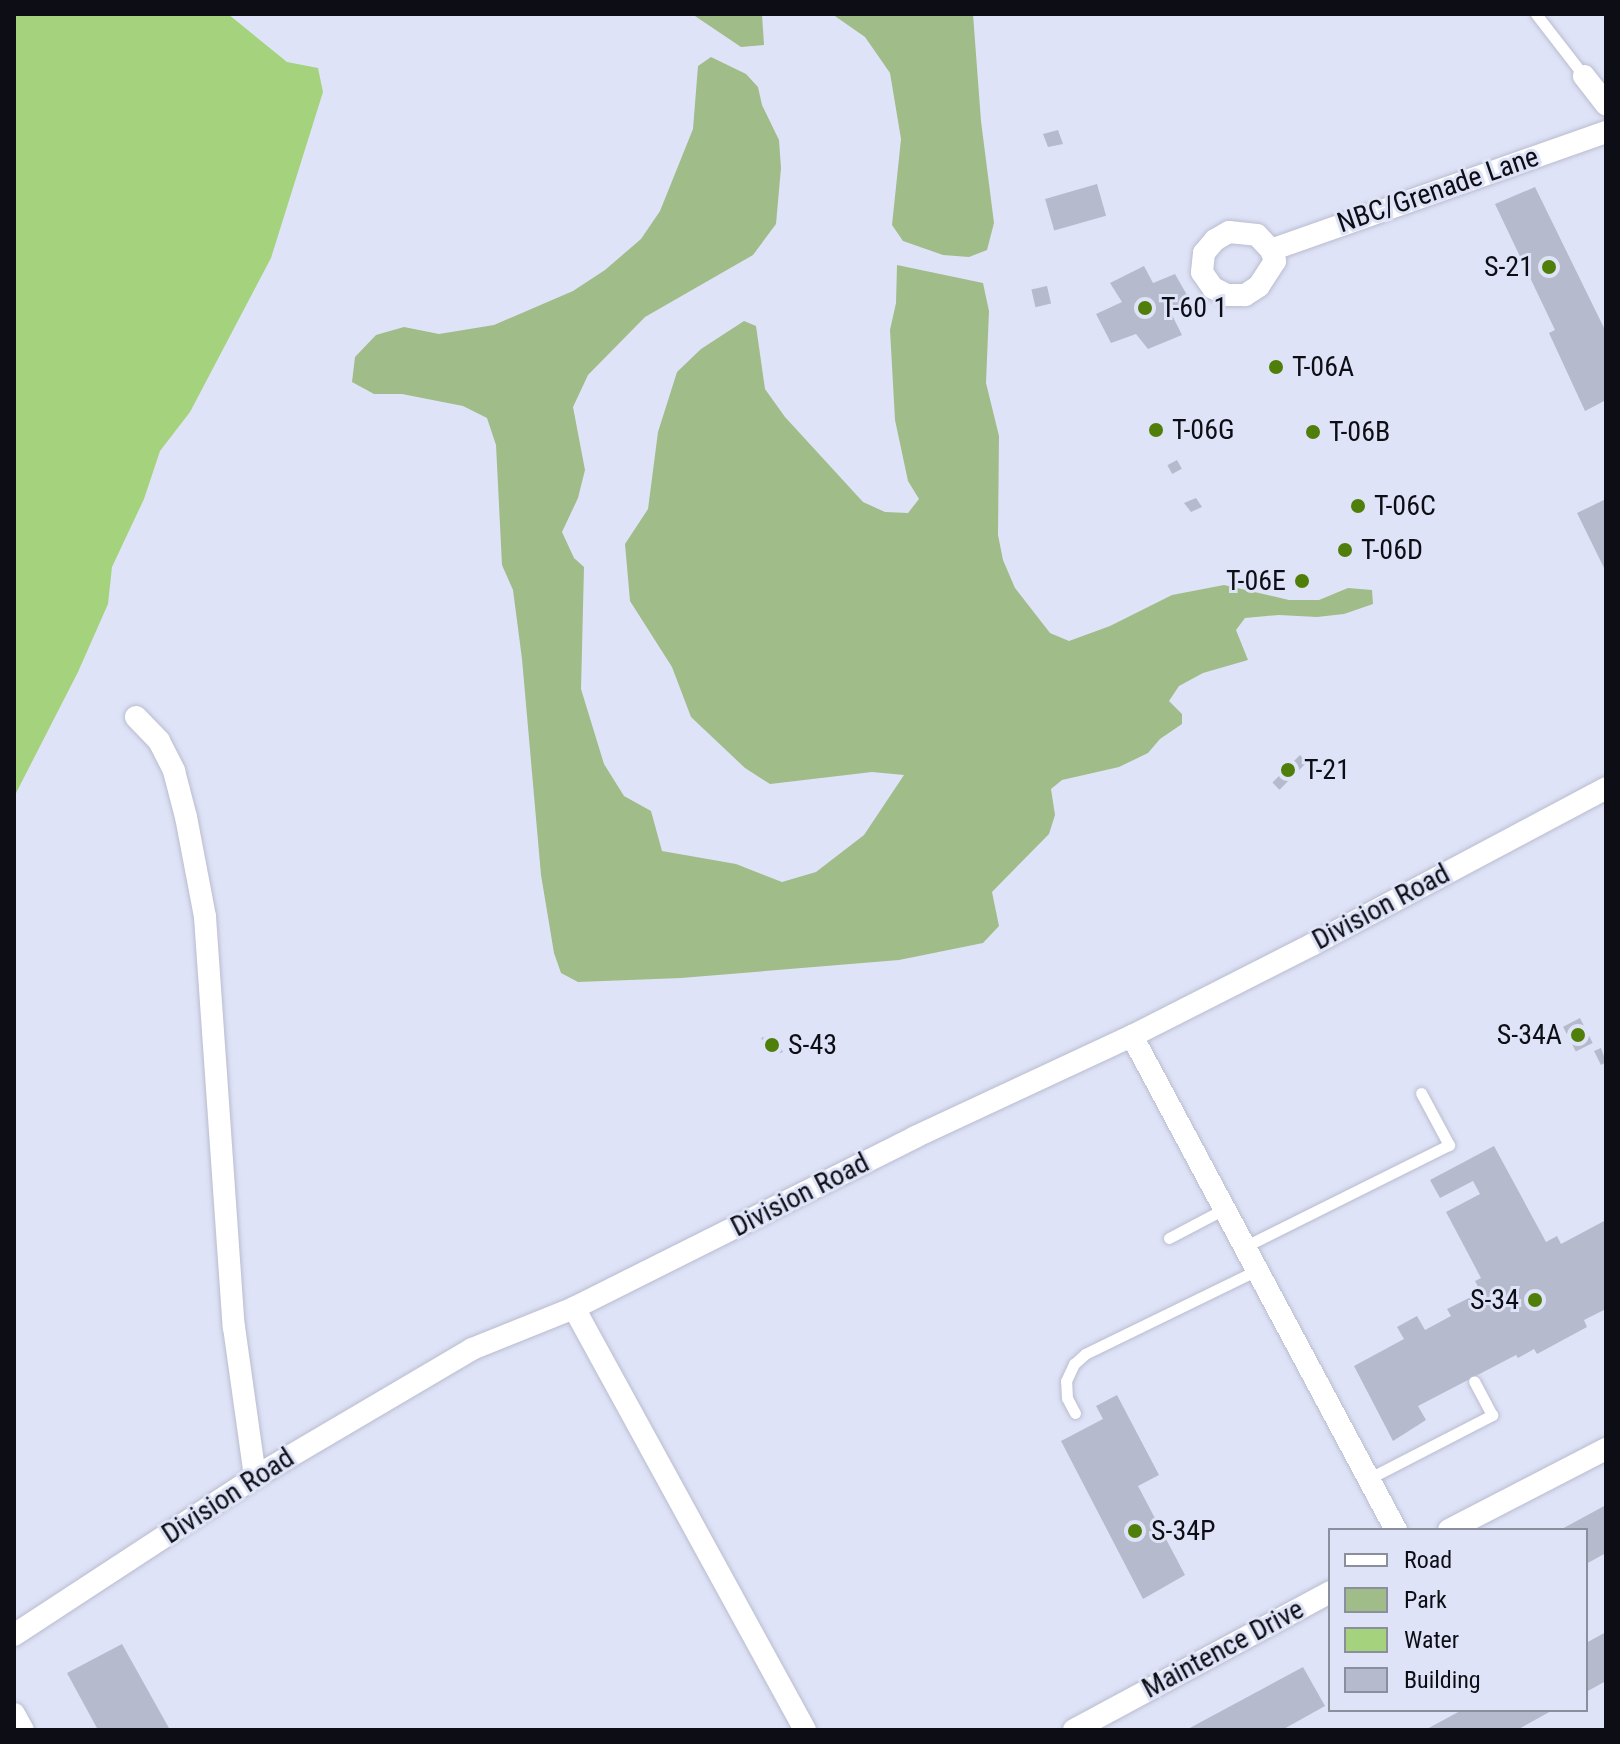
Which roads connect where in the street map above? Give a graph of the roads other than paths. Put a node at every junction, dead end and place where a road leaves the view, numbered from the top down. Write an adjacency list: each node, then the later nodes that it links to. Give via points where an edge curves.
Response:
1 (1536, 14): 2 (lane)
2 (1584, 76): 3 (street)
3 (1606, 104)
4 (1606, 132): 5 (street, NBC/Grenade Lane)
5 (1271, 250)
6 (136, 717): 18 (street, via 159,741 174,771 205,917 234,1327)
7 (1606, 788): 8 (street, Division Road)
8 (1132, 1036): 10 (street); 14 (street, Division Road, via 915,1137)
9 (1421, 1093): 12 (lane, via 1449,1145)
10 (1224, 1209): 11 (lane); 12 (street)
11 (1169, 1238)
12 (1244, 1247): 13 (street)
13 (1257, 1270): 16 (lane, via 1085,1354 1066,1381); 19 (street)
14 (574, 1308): 18 (street, Division Road, via 472,1349); 26 (street)
15 (1474, 1381): 19 (lane, via 1492,1415)
16 (1075, 1413)
17 (1606, 1449): 21 (street)
18 (255, 1477): 23 (street, Division Road)
19 (1368, 1479): 20 (street)
20 (1395, 1528)
21 (1453, 1528)
22 (1328, 1593): 27 (street, Maintence Drive)
23 (14, 1635)
24 (14, 1714): 25 (street)
25 (23, 1730)
26 (805, 1730)
27 (1074, 1730)

